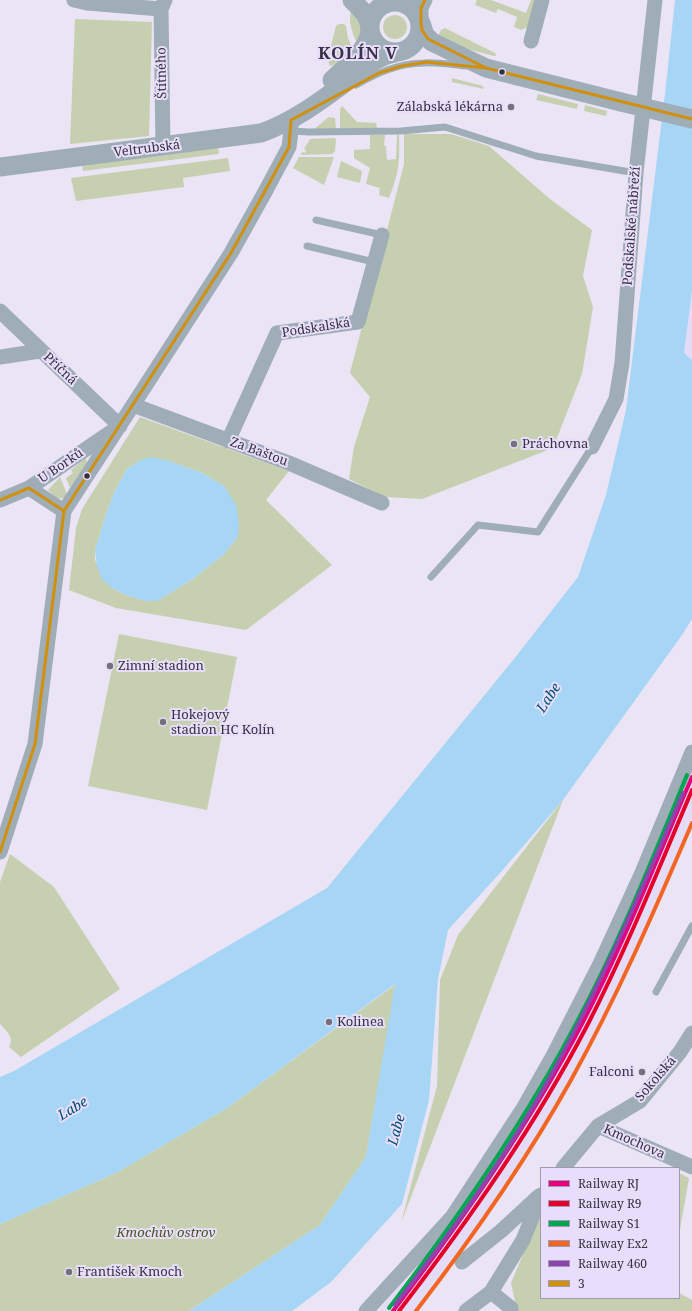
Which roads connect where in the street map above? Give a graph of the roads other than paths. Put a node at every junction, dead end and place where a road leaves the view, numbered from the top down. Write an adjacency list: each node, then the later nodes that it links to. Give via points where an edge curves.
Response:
1 (74, 0): 7 (street, via 87,3)
2 (352, 0): 9 (street, via 365,13)
3 (425, 0): 8 (street, via 421,8)
4 (542, 0): 10 (street)
5 (655, 0): 17 (street, Podskalské nábřeží)
6 (394, 1): 8 (street, via 412,8); 9 (street, via 378,9 371,19)
7 (163, 5): 15 (street, Štítného)
8 (420, 24): 11 (street, via 417,41 410,48); 12 (street, via 432,42)
9 (370, 28): 11 (street, via 373,40 379,47); 14 (street, via 368,40 360,53)
10 (531, 41)
11 (397, 53): 12 (street, via 419,52); 14 (street, via 375,60)
12 (486, 68): 13 (street, bridge); 14 (lane, via 426,62 396,67 379,73)
13 (692, 119)
14 (291, 125): 15 (street, Veltrubská, via 261,133); 17 (lane, via 309,132 401,131 445,127 536,156); 25 (street, via 288,148 281,163 231,253)
15 (163, 146): 16 (street, Veltrubská)
16 (0, 167)
17 (636, 173): 28 (street, Podskalské nábřeží, via 622,363 616,399)
18 (316, 220): 19 (lane)
19 (382, 235): 21 (street, Podskalská)
20 (307, 246): 21 (lane)
21 (374, 262): 27 (street, Podskalská, via 358,322 277,333)
22 (0, 311): 23 (street, Příčná)
23 (40, 351): 24 (street); 26 (street, Příčná)
24 (0, 357)
25 (133, 406): 26 (street); 27 (street, Za Baštou)
26 (120, 426): 29 (street, U Borků); 32 (street)
27 (228, 441): 31 (street, Za Baštou, via 289,463)
28 (592, 447): 33 (lane, via 538,532 478,525)
29 (29, 488): 30 (street, U Borků); 32 (street)
30 (0, 500)
31 (382, 503)
32 (64, 511): 35 (street, via 35,744)
33 (431, 578)
34 (692, 752): 46 (street, via 641,875 600,964 524,1107 452,1217)
35 (0, 852)
36 (692, 926): 37 (lane)
37 (656, 992)
38 (692, 1033): 39 (street, Sokolská, via 680,1052 640,1101)
39 (598, 1126): 40 (street, Sokolská); 41 (street, Kmochova)
40 (564, 1167)
41 (692, 1167)
42 (540, 1196): 44 (street)
43 (540, 1198): 45 (street, via 523,1240)
44 (462, 1262)
45 (490, 1292): 47 (street); 48 (street)
46 (366, 1311)
47 (466, 1311)
48 (511, 1311)

